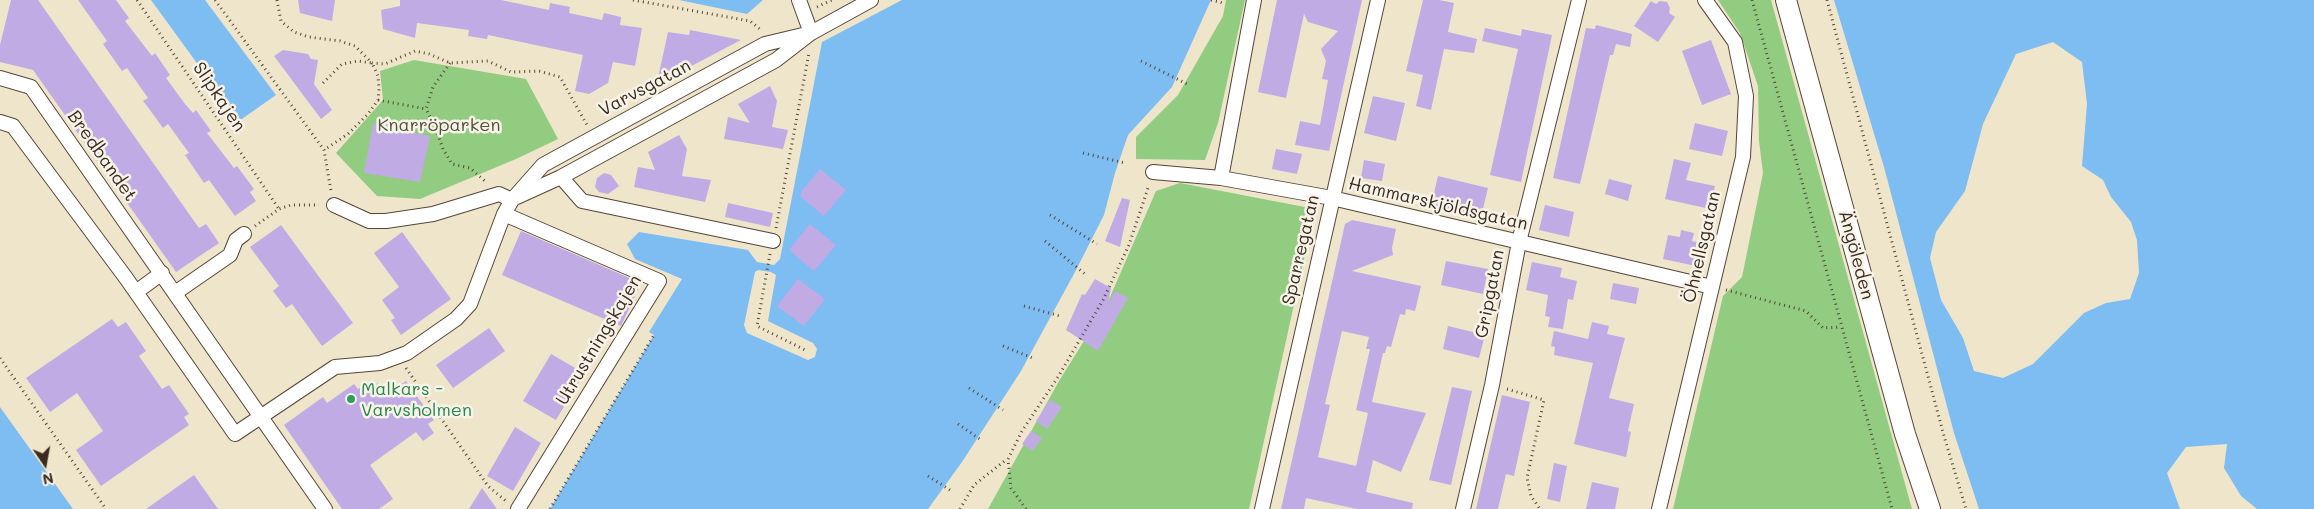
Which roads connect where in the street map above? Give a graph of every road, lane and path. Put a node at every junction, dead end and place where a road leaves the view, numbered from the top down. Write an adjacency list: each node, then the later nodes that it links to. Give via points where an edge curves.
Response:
1 (137, 0): 38 (path, Slipkajen)
2 (215, 0): 28 (path)
3 (278, 0): 19 (path, via 281,21 294,32 354,46)
4 (632, 0): 16 (path, via 750,21)
5 (799, 0): 17 (street)
6 (871, 0): 17 (street, Varvsgatan)
7 (1211, 0): 15 (path)
8 (1254, 0): 34 (street)
9 (1378, 0): 35 (street, Sparregatan)
10 (1579, 0): 44 (street, Gripgatan)
11 (1705, 0): 48 (street, Öhnellsgatan, via 1735,42 1746,96 1743,157)
12 (1752, 0): 53 (path)
13 (1786, 0): 80 (main road, Ängöleden, via 1905,434)
14 (1828, 0): 81 (path)
15 (1223, 2)
16 (765, 33)
17 (811, 33): 33 (street, Varvsgatan, via 776,60); 36 (street, Varvsgatan, via 765,44 543,165); 42 (path, via 808,67)
18 (1141, 61): 23 (path)
19 (372, 63): 20 (path, via 384,64 415,52); 22 (path, via 342,64); 24 (path, via 378,76)
20 (450, 63): 25 (path, via 433,87); 27 (path, via 488,61 511,72 539,71 560,77)
21 (0, 78): 46 (street, Bredbandet, via 31,87)
22 (323, 83)
23 (1187, 84)
24 (378, 100): 25 (path); 28 (path, via 348,134)
25 (426, 109): 31 (path, via 452,164)
26 (0, 122): 49 (street, via 13,126)
27 (589, 129)
28 (324, 150): 37 (path)
29 (1083, 153): 30 (path)
30 (1125, 163)
31 (470, 168)
32 (1152, 172): 34 (street, Hammarskjöldsgatan); 66 (path, via 1129,245 1103,300)
33 (561, 178): 36 (street, Varvsgatan); 42 (street, via 582,201)
34 (1221, 178): 35 (street, Hammarskjöldsgatan)
35 (1332, 198): 44 (street, Hammarskjöldsgatan); 75 (street, Sparregatan)
36 (512, 200): 37 (street, via 499,194 433,214 369,222); 39 (street, Varvsgatan)
37 (334, 205): 38 (path, via 291,204)
38 (279, 209): 41 (path)
39 (504, 214): 63 (street, Varvsgatan, via 470,304 456,319 408,353 380,363 335,367); 69 (street, Utrustningskajen, via 660,281)
40 (1050, 215): 45 (path)
41 (244, 234): 50 (street, via 236,240 230,255)
42 (773, 241): 56 (path, via 757,326)
43 (1045, 241): 47 (path)
44 (1519, 242): 48 (street, Hammarskjöldsgatan); 60 (street, Gripgatan)
45 (1097, 244)
46 (162, 273): 49 (street); 50 (street, Bredbandet)
47 (1085, 274)
48 (1712, 287): 53 (path, via 1806,311 1824,328); 78 (street, Öhnellsgatan)
49 (136, 292): 63 (street, Varvsgatan, via 234,434)
50 (175, 293): 63 (street, Bredbandet)
51 (1024, 306): 52 (path)
52 (1060, 316)
53 (1841, 327): 79 (path)
54 (654, 335): 72 (path)
55 (1003, 346): 58 (path)
56 (808, 351)
57 (0, 358): 70 (path)
58 (1035, 359)
59 (410, 374): 69 (path, via 488,486)
60 (1492, 385): 76 (street, Gripgatan); 77 (path, via 1544,400 1527,478 1531,496)
61 (969, 388): 62 (path)
62 (1003, 410)
63 (262, 417): 71 (street, Bredbandet)
64 (958, 424): 65 (path)
65 (981, 440)
66 (1008, 459): 73 (path, via 974,485); 74 (path, via 1012,488)
67 (928, 476): 68 (path)
68 (950, 490)
69 (515, 508)
70 (106, 509)
71 (325, 509)
72 (550, 509)
73 (960, 509)
74 (1026, 509)
75 (1262, 509)
76 (1463, 509)
77 (1540, 509)
78 (1659, 509)
79 (1892, 509)
80 (1930, 509)
81 (1966, 509)

